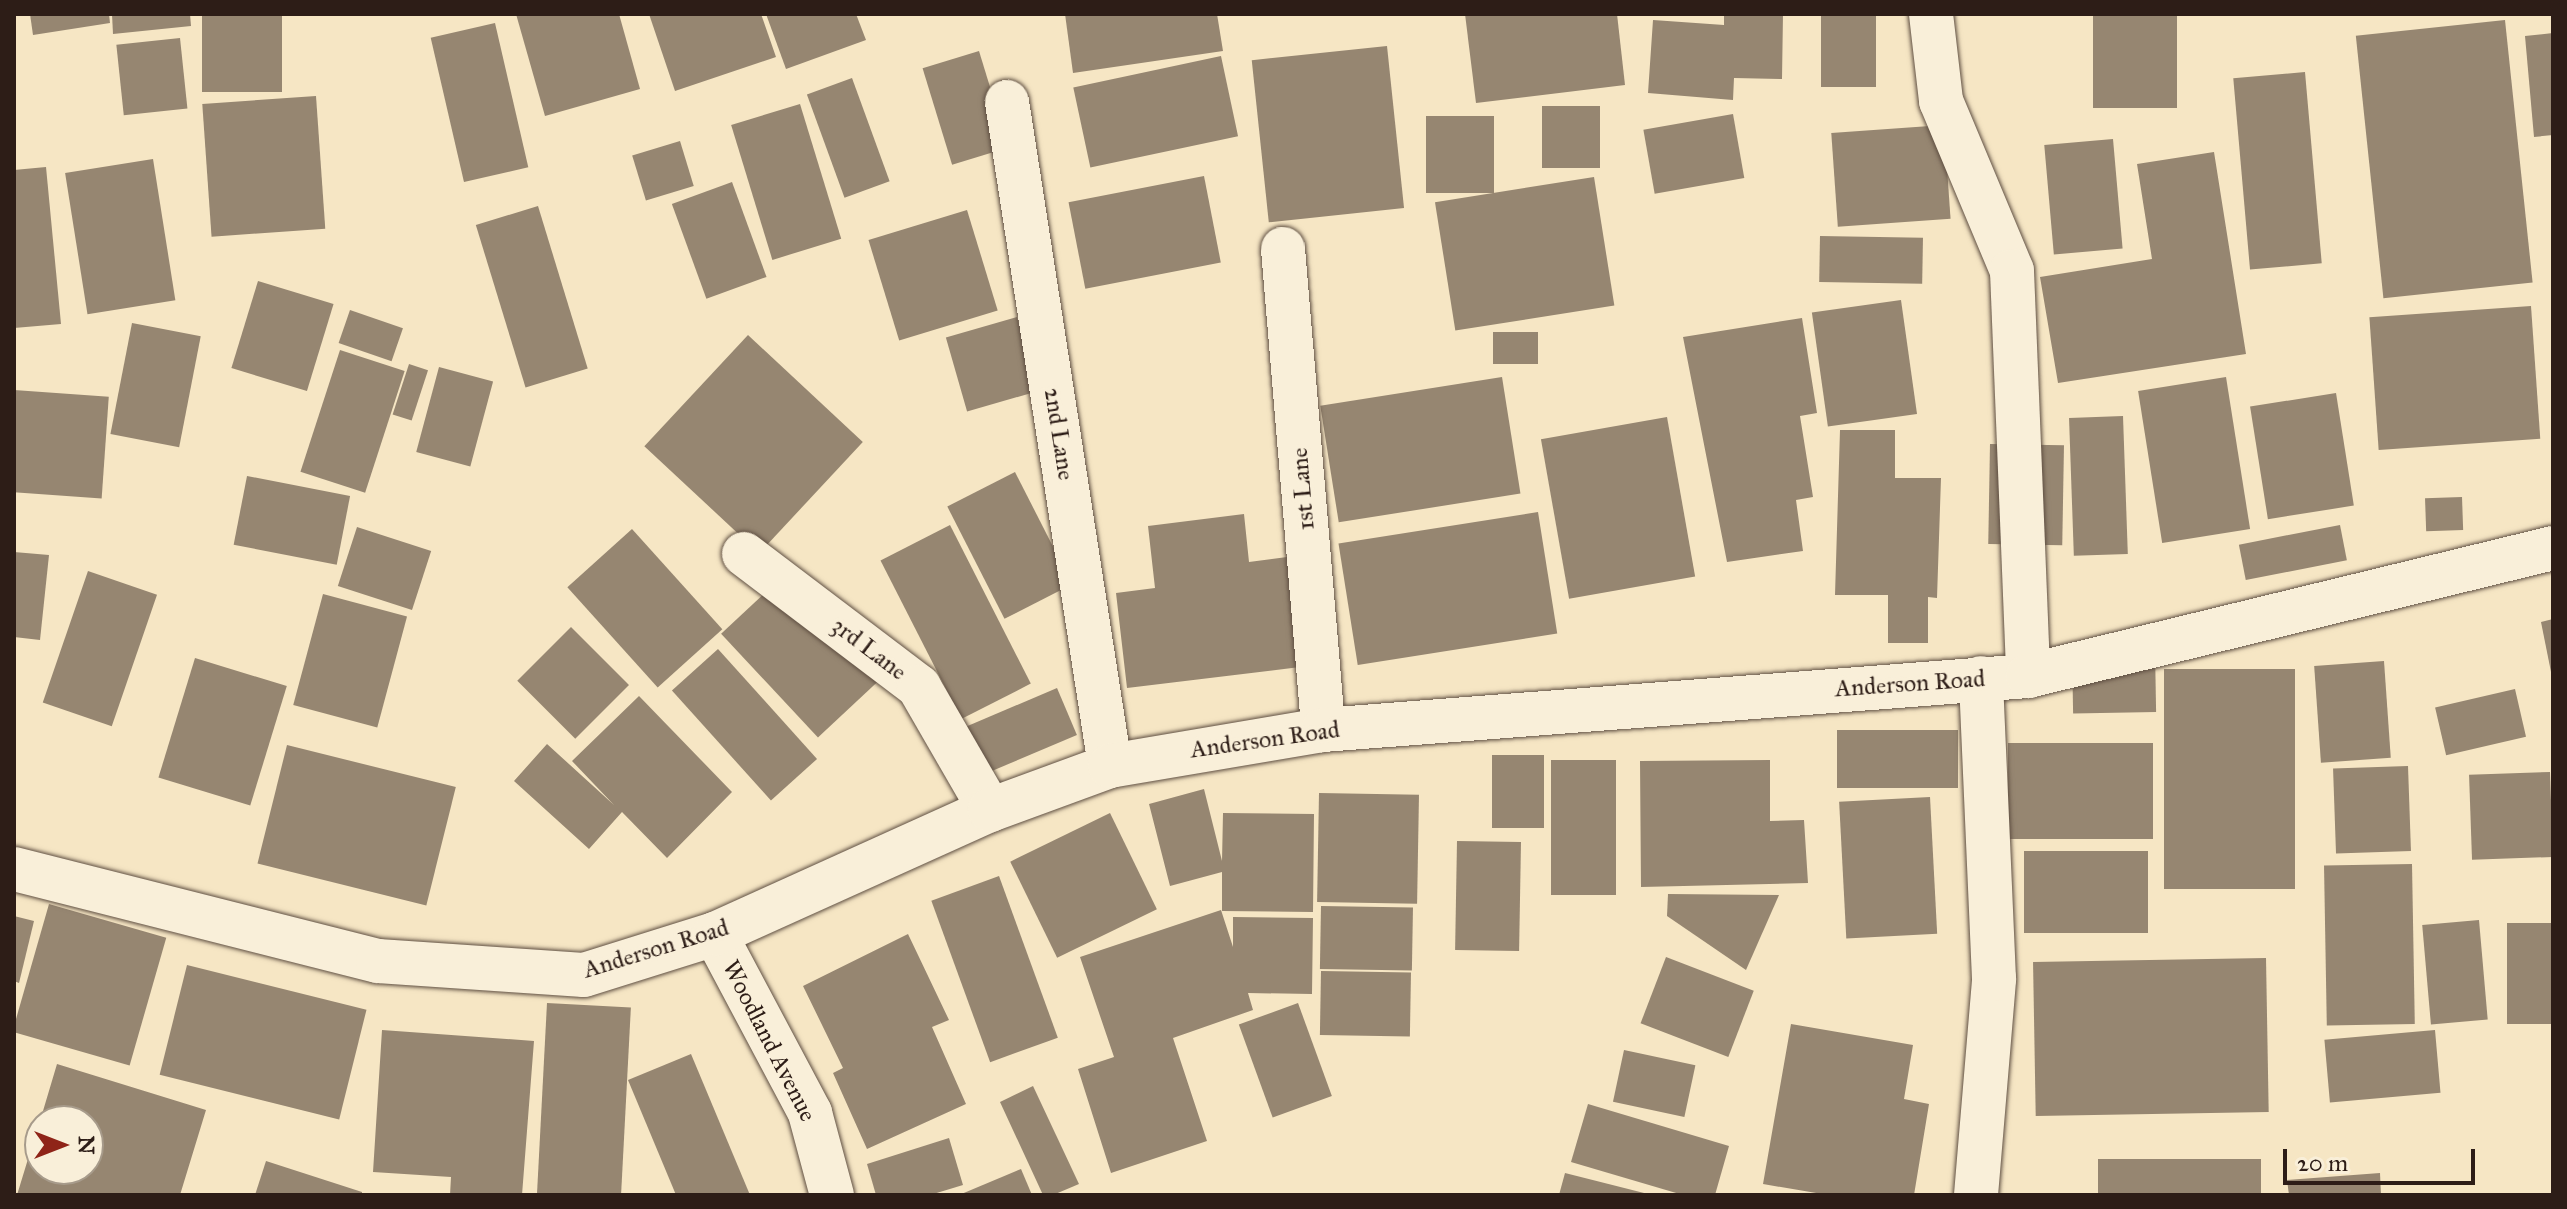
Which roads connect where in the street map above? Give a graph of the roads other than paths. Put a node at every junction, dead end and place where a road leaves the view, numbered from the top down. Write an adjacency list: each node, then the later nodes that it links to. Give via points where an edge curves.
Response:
1 (1931, 14): 6 (street, via 1941,101 2012,271)
2 (1007, 102): 9 (street, 2nd Lane)
3 (1283, 249): 8 (street, 1st Lane)
4 (2553, 548): 6 (street, Anderson Road)
5 (744, 554): 10 (street, 3rd Lane, via 919,687)
6 (2028, 676): 7 (street, Anderson Road)
7 (1981, 678): 8 (street, Anderson Road); 14 (street, via 1994,979)
8 (1323, 730): 9 (street, Anderson Road)
9 (1110, 766): 10 (street, Anderson Road)
10 (990, 810): 12 (street, Anderson Road)
11 (14, 869): 12 (street, Anderson Road, via 378,961 584,975)
12 (715, 934): 13 (street, Woodland Avenue, via 810,1113)
13 (832, 1195)
14 (1976, 1195)

